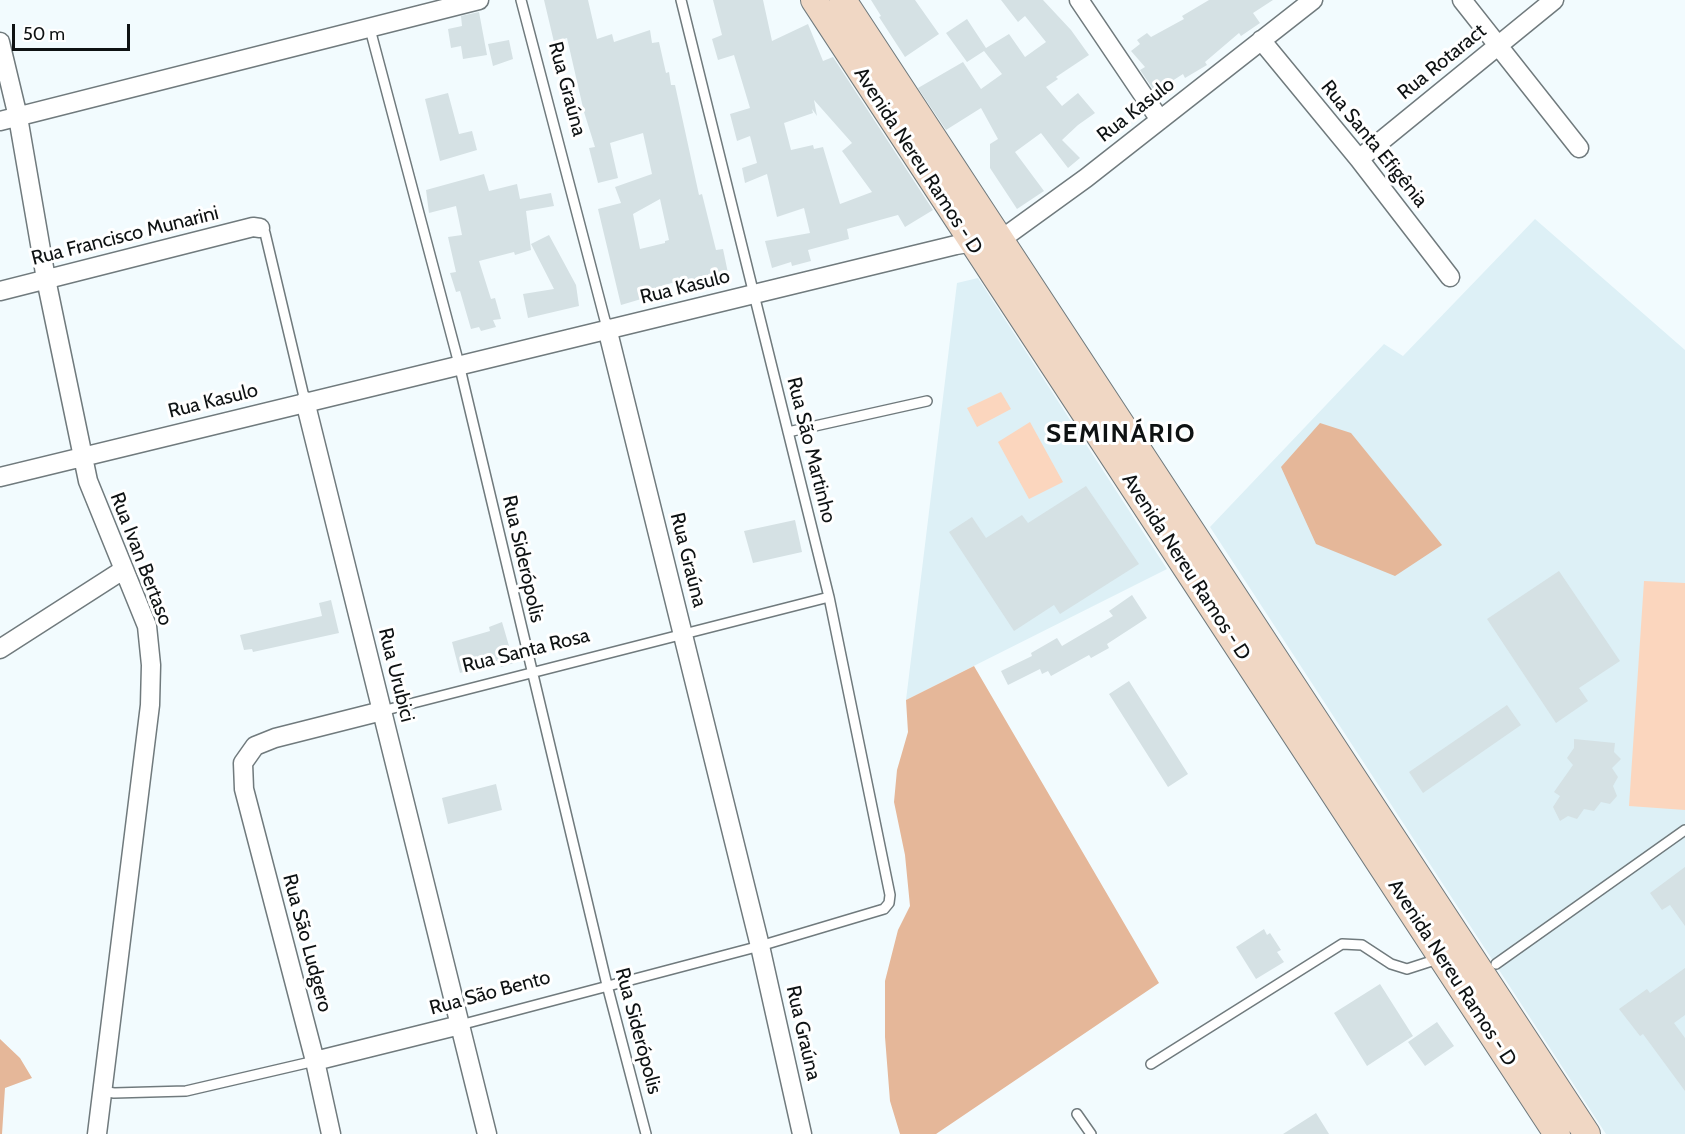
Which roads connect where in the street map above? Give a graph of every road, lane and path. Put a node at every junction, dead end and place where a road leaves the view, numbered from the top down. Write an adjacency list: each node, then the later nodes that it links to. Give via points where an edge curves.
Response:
1 (479, 0): 10 (street)
2 (520, 0): 25 (lane, Rua Graúna)
3 (681, 0): 24 (lane, Rua São Martinho)
4 (814, 0): 20 (street, Avenida Nereu Ramos - D)
5 (843, 0): 19 (street, Avenida Nereu Ramos - D)
6 (1079, 0): 15 (street)
7 (1313, 0): 11 (street, Rua Kasulo)
8 (1462, 0): 13 (street)
9 (1554, 0): 13 (street, Rua Rotaract)
10 (370, 29): 14 (street); 26 (lane, Rua Siderópolis)
11 (1261, 40): 15 (street, Rua Kasulo); 17 (street, Rua Santa Efigênia)
12 (0, 42): 14 (street, Rua Ivan Bertaso)
13 (1498, 45): 16 (street); 17 (street, Rua Rotaract)
14 (9, 119): 22 (street, Rua Ivan Bertaso)
15 (1160, 120): 19 (street, Rua Kasulo, via 1048,206)
16 (1579, 148)
17 (1359, 159): 21 (street, Rua Santa Efigênia)
18 (260, 228): 22 (street, Rua Francisco Munarini); 27 (lane, Rua Urubici, via 265,233)
19 (998, 237): 20 (street, Rua Kasulo); 37 (street, Avenida Nereu Ramos - D)
20 (971, 242): 24 (street, Rua Kasulo); 37 (street, Avenida Nereu Ramos - D)
21 (1450, 277)
22 (46, 279): 23 (street, Rua Francisco Munarini); 30 (street, Rua Ivan Bertaso)
23 (0, 291)
24 (754, 293): 25 (street, Rua Kasulo); 29 (lane, Rua São Martinho)
25 (607, 328): 26 (street, Rua Kasulo); 34 (street, Rua Graúna)
26 (459, 364): 27 (street, Rua Kasulo); 36 (lane, Rua Siderópolis)
27 (305, 401): 30 (street, Rua Kasulo); 38 (street, Rua Urubici)
28 (927, 401): 29 (lane)
29 (788, 432): 33 (lane, Rua São Martinho)
30 (83, 456): 31 (street, Rua Kasulo); 32 (street, Rua Ivan Bertaso, via 88,481)
31 (0, 477)
32 (123, 570): 35 (street); 51 (street, Rua Ivan Bertaso, via 147,626 150,705)
33 (829, 597): 34 (lane, Rua Santa Rosa); 42 (lane, Rua São Martinho, via 890,895)
34 (683, 634): 36 (lane, Rua Santa Rosa); 43 (street, Rua Graúna)
35 (0, 650)
36 (531, 673): 38 (lane, Rua Santa Rosa); 46 (lane, Rua Siderópolis)
37 (1272, 676): 40 (street, Avenida Nereu Ramos - D)
38 (382, 711): 39 (street, Rua Santa Rosa, via 275,738 255,746); 47 (street, Rua Urubici)
39 (243, 763): 49 (street, Rua São Ludgero, via 244,789)
40 (1353, 800): 44 (street, Avenida Nereu Ramos - D); 45 (street, Avenida Nereu Ramos - D)
41 (1685, 830): 45 (lane)
42 (884, 909): 43 (lane, Rua São Bento)
43 (760, 946): 46 (lane, Rua São Bento); 57 (street, Rua Graúna)
44 (1442, 958): 45 (street, Avenida Nereu Ramos - D); 50 (lane, via 1407,969 1391,964 1362,945 1342,944)
45 (1477, 977): 48 (street, Avenida Nereu Ramos - D)
46 (607, 985): 47 (lane, Rua São Bento); 56 (lane, Rua Siderópolis)
47 (460, 1025): 49 (street, Rua São Bento); 55 (street, Rua Urubici)
48 (1504, 1029): 59 (street, Avenida Nereu Ramos - D); 60 (street, Avenida Nereu Ramos - D)
49 (315, 1061): 51 (lane, Rua São Bento, via 186,1092); 54 (street, Rua São Ludgero)
50 (1151, 1064)
51 (102, 1091): 53 (street, Rua Ivan Bertaso)
52 (1077, 1114): 58 (lane)
53 (97, 1134)
54 (331, 1134)
55 (488, 1134)
56 (646, 1134)
57 (802, 1134)
58 (1091, 1134)
59 (1557, 1134)
60 (1587, 1134)

